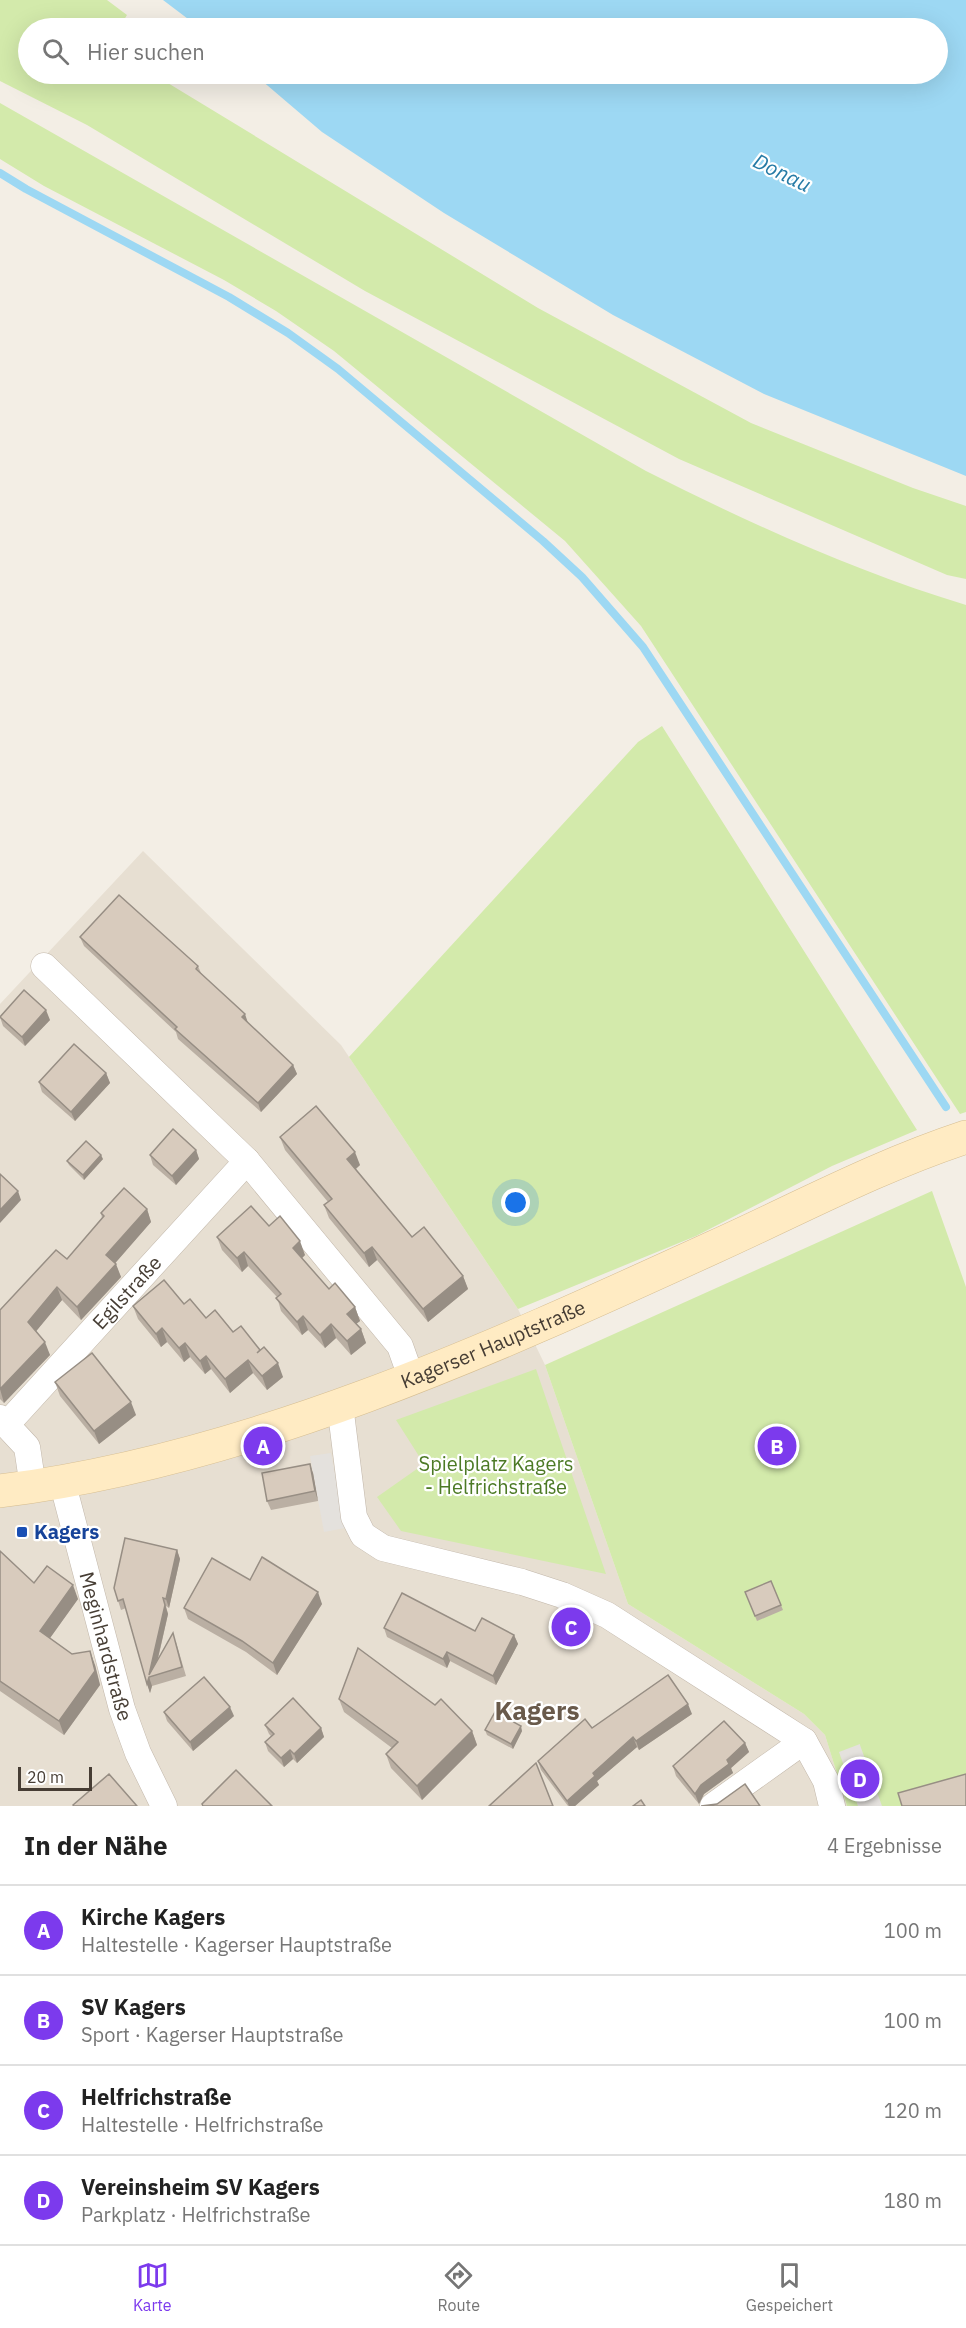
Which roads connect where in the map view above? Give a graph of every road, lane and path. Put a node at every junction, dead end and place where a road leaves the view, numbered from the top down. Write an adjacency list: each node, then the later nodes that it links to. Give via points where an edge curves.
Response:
1 (44, 966): 3 (street)
2 (966, 1137): 4 (street, Kagerser Hauptstraße, via 856,1179 652,1275)
3 (247, 1161): 4 (street, via 400,1346); 6 (street, Egilstraße)
4 (411, 1377): 5 (street, Kagerser Hauptstraße)
5 (340, 1405): 7 (street, Kagerser Hauptstraße, via 216,1444); 9 (street, via 354,1517 363,1535 383,1548 522,1582 607,1615)
6 (4, 1421): 7 (street, Meginhardstraße, via 27,1447)
7 (47, 1484): 8 (street, Kagerser Hauptstraße); 10 (street, Meginhardstraße, via 122,1709)
8 (0, 1491)
9 (804, 1741): 11 (street); 12 (street, via 826,1781)
10 (164, 1806)
11 (712, 1806)
12 (832, 1806)

